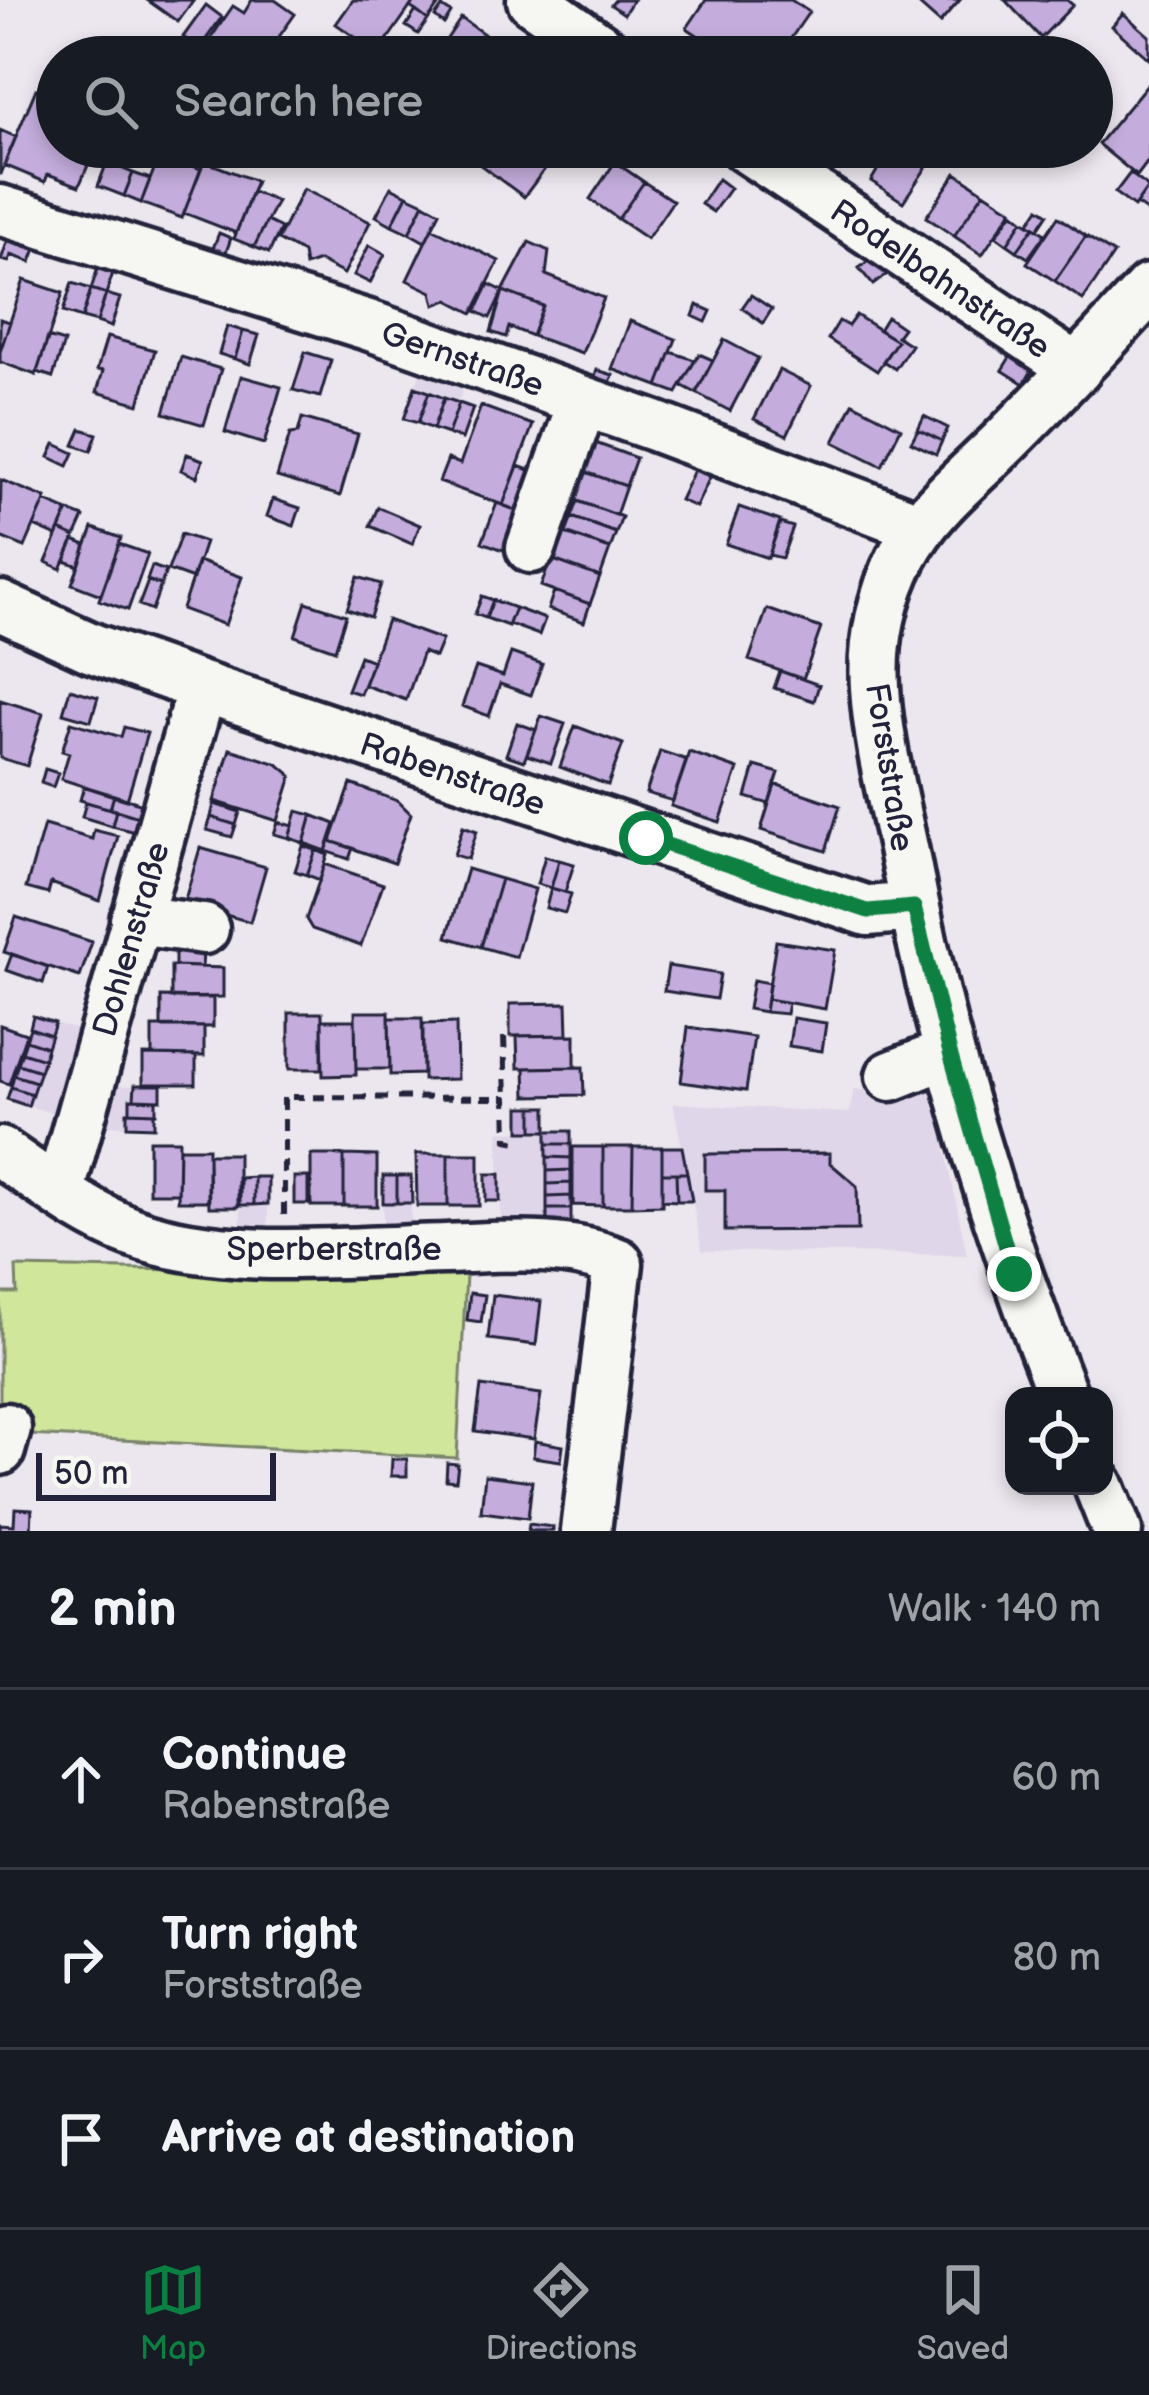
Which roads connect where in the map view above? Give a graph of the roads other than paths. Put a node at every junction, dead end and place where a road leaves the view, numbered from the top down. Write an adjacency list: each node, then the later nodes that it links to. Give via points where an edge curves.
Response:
1 (532, 0): 2 (street)
2 (583, 36)
3 (776, 168): 6 (street, Rodelbahnstraße)
4 (0, 210): 7 (street, Gernstraße)
5 (1149, 289): 6 (street, Forststraße)
6 (1077, 369): 8 (street, Forststraße)
7 (583, 400): 8 (street, Gernstraße); 9 (street)
8 (920, 526): 12 (street, Forststraße, via 880,617 874,684)
9 (531, 548)
10 (0, 606): 11 (street, Rabenstraße)
11 (202, 687): 12 (street, Rabenstraße, via 868,911); 13 (street, Dohlenstraße)
12 (914, 907): 15 (street, Forststraße)
13 (135, 920): 14 (street); 18 (street, Dohlenstraße)
14 (204, 929)
15 (950, 1053): 16 (street); 19 (street, Forststraße, via 1014,1274)
16 (892, 1076)
17 (0, 1152): 18 (street, Sperberstraße)
18 (59, 1192): 21 (street, Sperberstraße, via 133,1233 171,1243 285,1253 521,1238 617,1263)
19 (1059, 1387)
20 (1103, 1495): 22 (street)
21 (586, 1531)
22 (1117, 1531)

